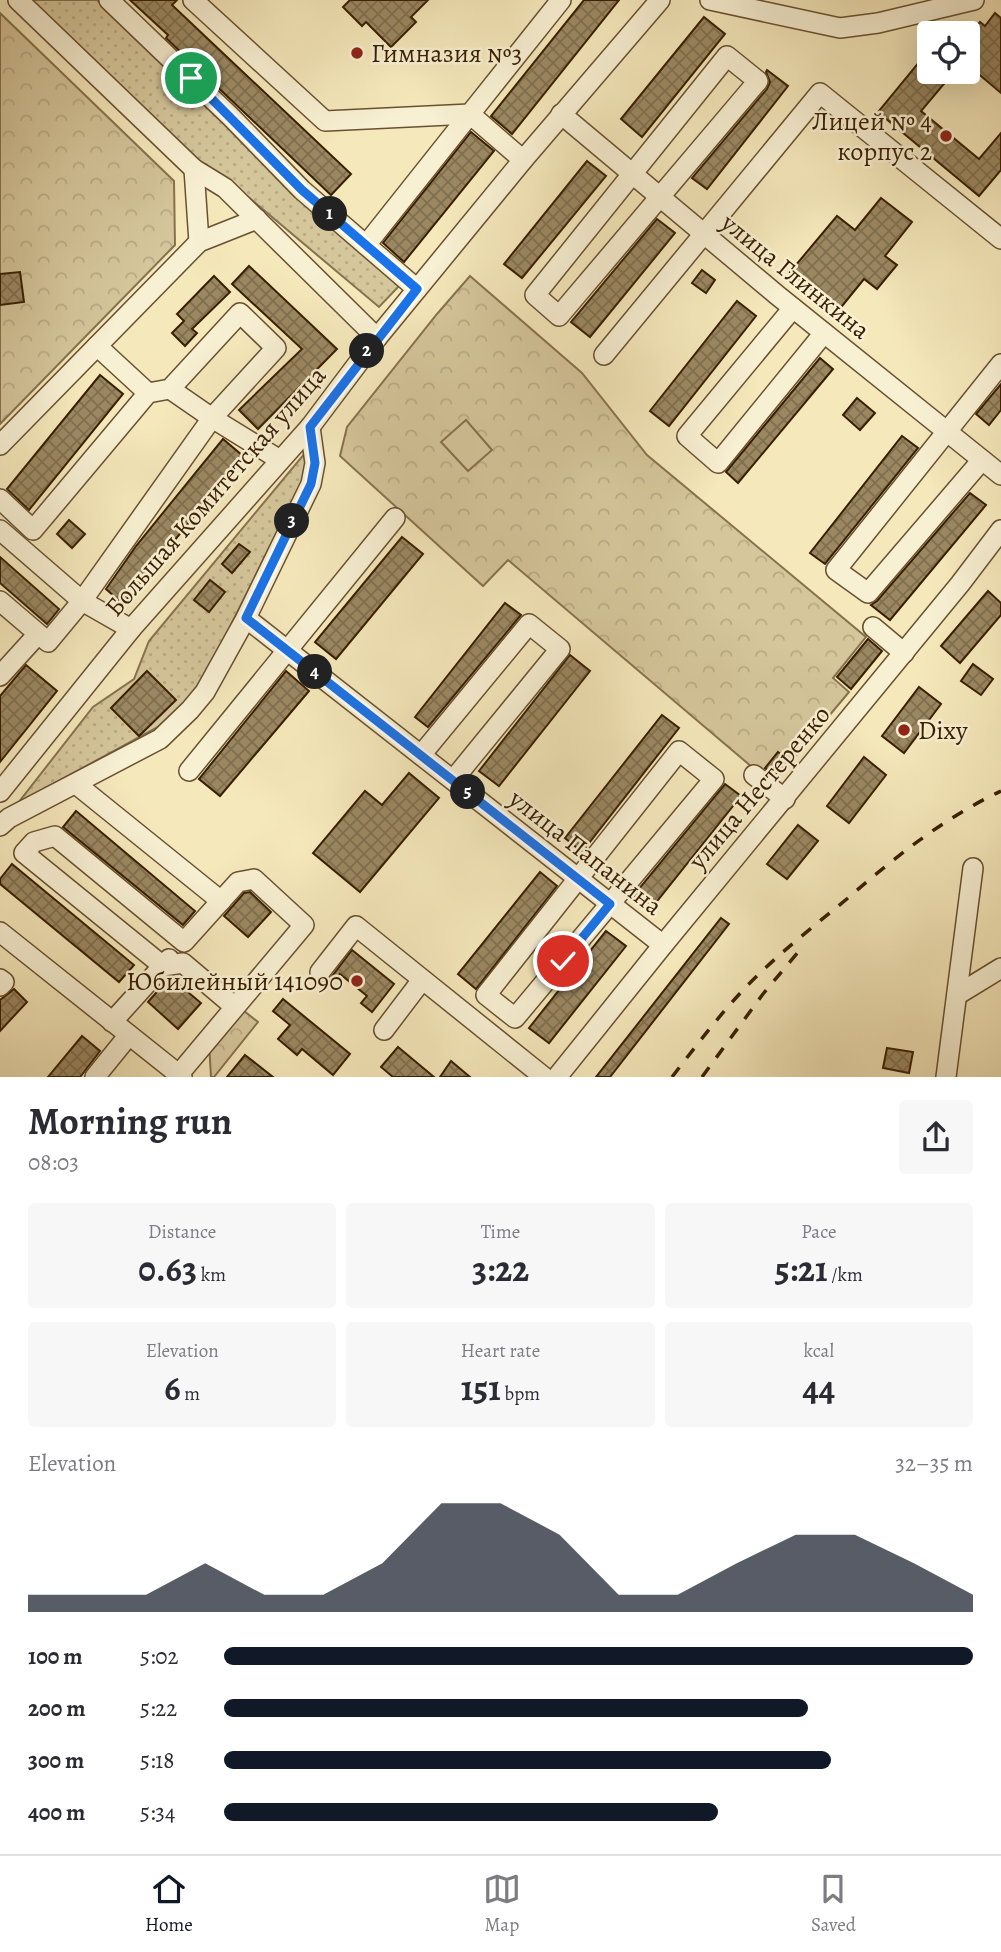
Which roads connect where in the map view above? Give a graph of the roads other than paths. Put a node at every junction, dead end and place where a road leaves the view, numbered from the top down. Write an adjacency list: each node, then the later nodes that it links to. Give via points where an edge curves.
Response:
1 (18, 0): 11 (street)
2 (109, 0): 18 (street, via 302,190)
3 (193, 0): 8 (street, via 325,121)
4 (561, 0): 8 (street)
5 (660, 0): 9 (street, Большая Комитетская улица)
6 (710, 0): 7 (street, via 840,28)
7 (974, 0)
8 (470, 114): 10 (street); 18 (street)
9 (561, 114): 10 (street, Большая Комитетская улица); 12 (street, улица Глинкина)
10 (523, 160): 19 (street, Большая Комитетская улица)
11 (194, 169): 14 (street, via 225,188); 17 (street)
12 (632, 174): 13 (street, улица Глинкина); 13 (street, via 535,295 559,316); 13 (street, via 727,56 758,81)
13 (660, 197): 15 (street, улица Глинкина)
14 (257, 219): 17 (street); 22 (street)
15 (704, 235): 16 (street, via 820,93); 20 (street, улица Глинкина); 24 (street)
16 (1001, 239)
17 (199, 242): 23 (street)
18 (366, 245): 19 (street)
19 (417, 289): 22 (street, Большая Комитетская улица)
20 (793, 308): 21 (street, улица Глинкина); 21 (street, via 687,436 718,463)
21 (824, 333): 30 (street, улица Глинкина)
22 (377, 338): 29 (street, Большая Комитетская улица)
23 (97, 346): 27 (street); 31 (street)
24 (604, 355)
25 (1001, 364): 30 (street)
26 (170, 389): 27 (street); 28 (street); 28 (street, via 240,313 276,348)
27 (148, 393): 35 (street, via 33,530)
28 (212, 418): 32 (street); 40 (street)
29 (310, 427): 32 (street, Большая Комитетская улица); 41 (street, via 315,463 311,484)
30 (947, 432): 33 (street, улица Глинкина); 33 (street, via 836,570 868,593)
31 (0, 445)
32 (281, 460): 43 (street, Большая Комитетская улица)
33 (982, 460): 34 (street, улица Глинкина)
34 (1001, 475)
35 (0, 499)
36 (396, 518): 45 (street)
37 (0, 530): 40 (street)
38 (1001, 530): 46 (street, улица Нестеренко)
39 (0, 601): 44 (street)
40 (82, 601): 43 (street); 44 (street, via 48,642)
41 (246, 618): 45 (street, улица Папанина); 52 (street, via 205,692 160,739)
42 (873, 627): 46 (street)
43 (131, 629): 53 (street, Большая Комитетская улица)
44 (38, 634): 47 (street)
45 (287, 650): 48 (street, улица Папанина); 49 (street)
46 (904, 653): 54 (street, улица Нестеренко)
47 (0, 676)
48 (421, 755): 51 (street, улица Папанина); 51 (street, via 528,624 560,649)
49 (189, 771)
50 (754, 775): 54 (street)
51 (453, 780): 58 (street, улица Папанина)
52 (76, 784): 55 (street); 59 (street)
53 (0, 792)
54 (785, 799): 63 (street, улица Нестеренко)
55 (3, 818): 56 (street)
56 (34, 842): 62 (street, via 55,836); 64 (street, via 24,853)
57 (973, 868): 70 (street)
58 (578, 879): 60 (street, улица Папанина); 60 (street, via 486,995 515,1018); 60 (street, via 680,751 714,779)
59 (221, 901): 62 (street); 71 (street, via 238,882 254,879 304,925)
60 (610, 904): 63 (street, улица Папанина)
61 (0, 932): 72 (street)
62 (184, 942): 64 (street)
63 (663, 945): 78 (street, улица Нестеренко)
64 (163, 966): 71 (street, via 183,963); 72 (street)
65 (1001, 968): 70 (street)
66 (320, 972): 68 (street, via 356,926)
67 (0, 979): 69 (street, via 4,982)
68 (422, 980): 73 (street); 77 (street)
69 (0, 986)
70 (957, 995): 79 (street)
71 (235, 1007): 75 (street)
72 (113, 1022): 74 (street)
73 (384, 1030)
74 (130, 1035): 75 (street); 76 (street)
75 (180, 1076)
76 (95, 1077)
77 (544, 1077)
78 (558, 1077)
79 (946, 1077)

